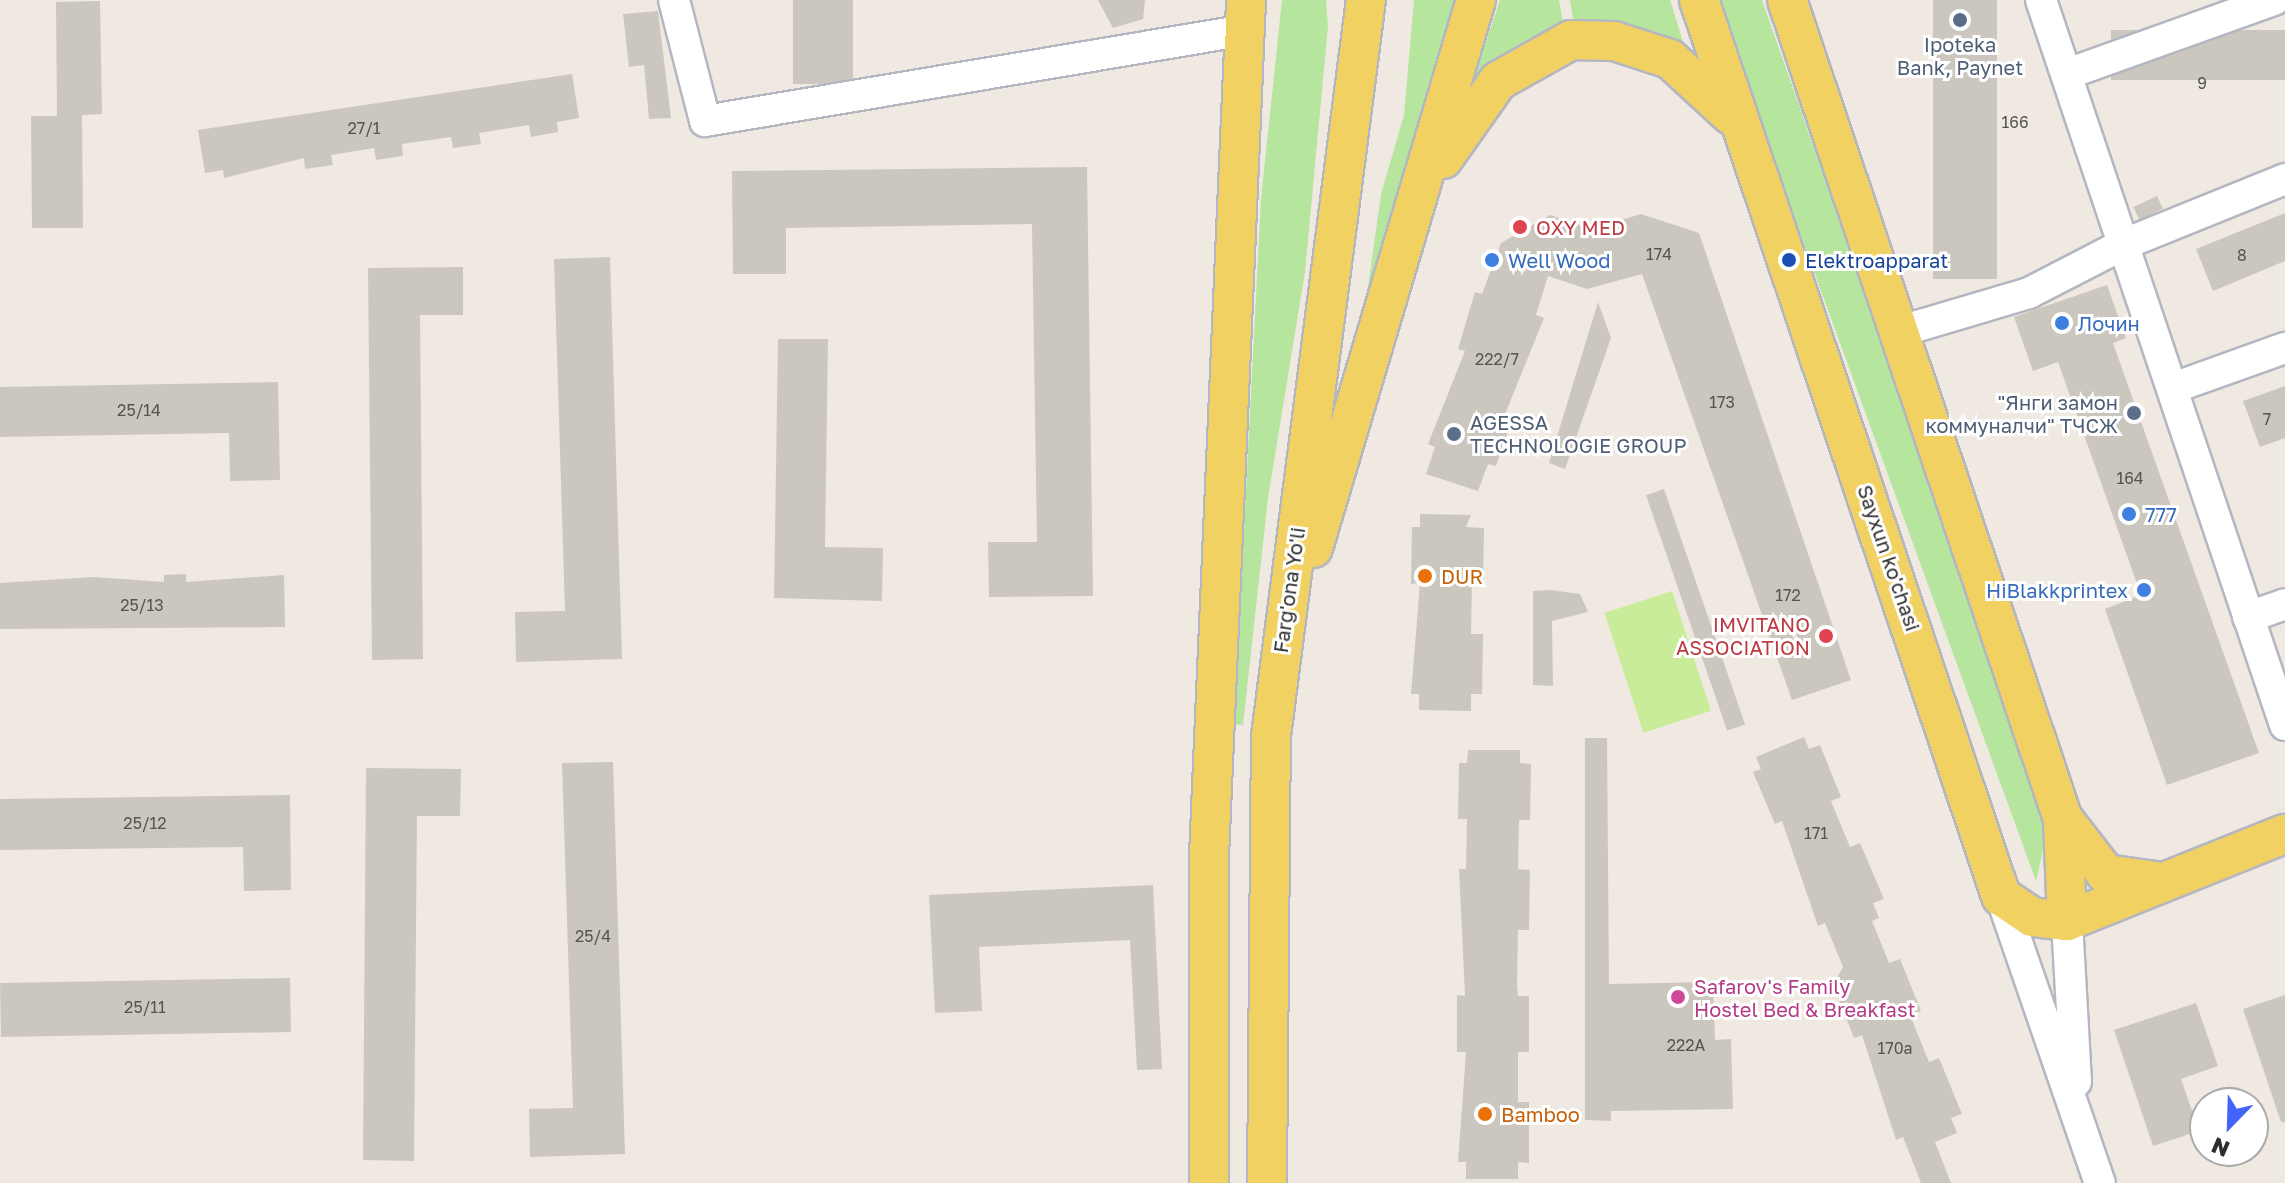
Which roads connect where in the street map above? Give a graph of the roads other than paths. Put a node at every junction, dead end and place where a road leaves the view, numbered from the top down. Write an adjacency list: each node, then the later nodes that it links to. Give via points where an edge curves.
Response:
1 (674, 0): 9 (street, via 705,121)
2 (1348, 0): 10 (main road)
3 (1366, 0): 10 (main road, Farg'ona Yo'li)
4 (1476, 0): 14 (main road)
5 (1699, 0): 12 (main road, Sayxun ko'chasi)
6 (1787, 0): 16 (main road, Sayxun ko'chasi)
7 (2041, 0): 11 (street)
8 (2274, 0): 11 (street)
9 (1251, 10): 29 (main road, via 1221,473 1209,856)
10 (1362, 46): 21 (main road, Farg'ona Yo'li)
11 (2067, 74): 15 (street)
12 (1747, 137): 14 (main road, via 1682,65 1628,44 1571,40 1498,81); 26 (main road, Sayxun ko'chasi)
13 (2285, 179): 15 (street)
14 (1424, 188): 21 (main road)
15 (2122, 245): 16 (street, via 2029,293); 18 (street)
16 (1901, 331): 23 (main road, Sayxun ko'chasi)
17 (2285, 348): 18 (street)
18 (2173, 388): 20 (street)
19 (2285, 604): 20 (street)
20 (2248, 617): 22 (street)
21 (1280, 654): 30 (main road, Farg'ona Yo'li, via 1266,884)
22 (2285, 725)
23 (2063, 819): 25 (main road, via 2106,874 2141,882); 27 (main road, Sayxun ko'chasi)
24 (2285, 834): 25 (main road)
25 (2180, 877): 27 (main road)
26 (2001, 896): 27 (main road, via 2032,917); 28 (street, Sayxun ko'chasi)
27 (2067, 921): 28 (street, Sayxun ko'chasi)
28 (2078, 1116): 31 (street, Sayxun ko'chasi)
29 (1209, 1183)
30 (1267, 1183)
31 (2100, 1183)

